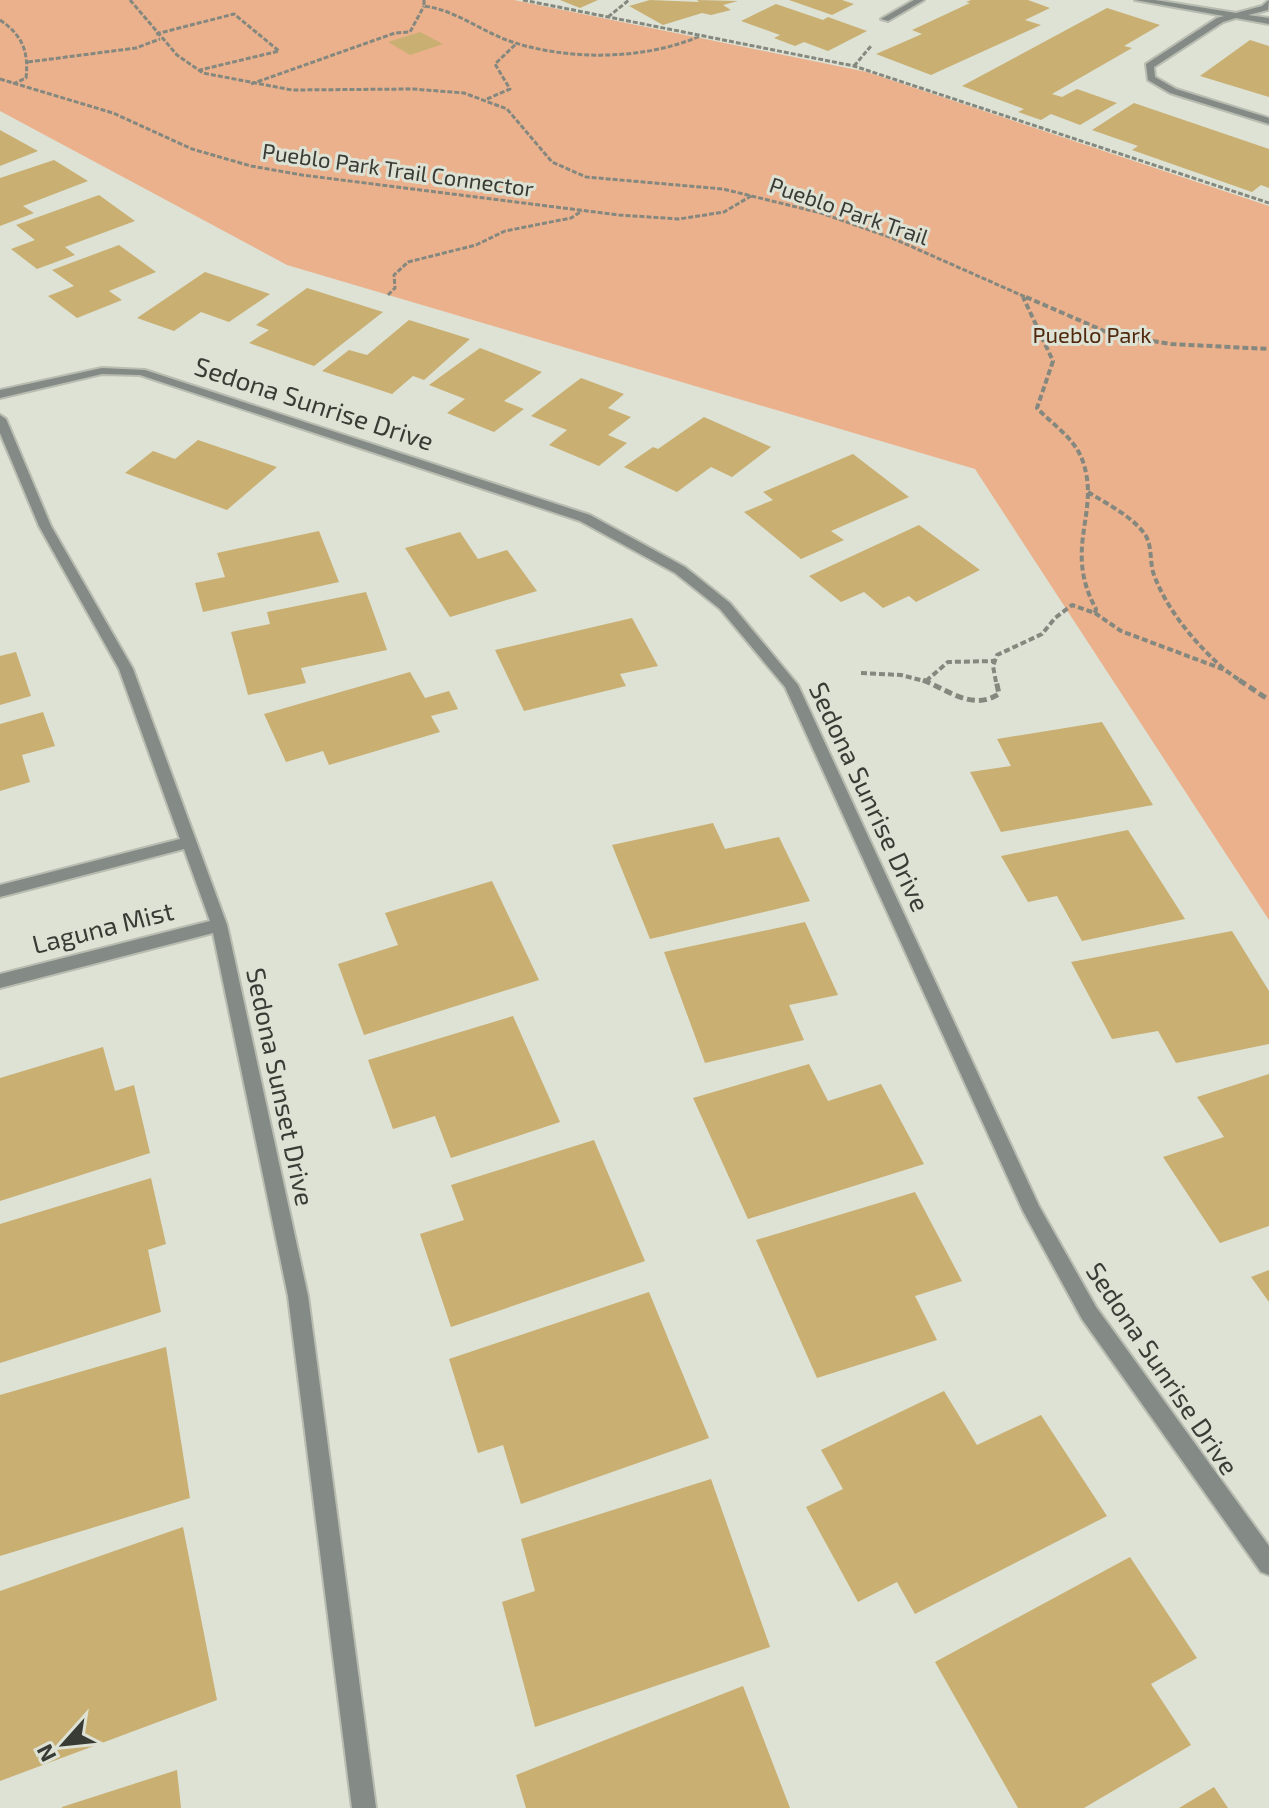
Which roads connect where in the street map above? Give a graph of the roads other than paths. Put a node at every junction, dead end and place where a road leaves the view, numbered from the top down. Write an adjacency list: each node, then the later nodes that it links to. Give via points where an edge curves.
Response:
1 (920, 0): 6 (street)
2 (1139, 0): 5 (street)
3 (1226, 0): 5 (street)
4 (1269, 2): 5 (street, via 1265,8)
5 (1236, 15): 7 (street); 8 (street, via 1149,66 1151,78 1173,91)
6 (885, 19)
7 (1269, 21)
8 (1269, 121)
9 (0, 394): 15 (street, Sedona Sunrise Drive, via 102,371 141,372 585,518 680,570 725,606 791,685 1032,1211 1089,1313)
10 (0, 419): 11 (street, Sedona Sunset Drive, via 45,526 126,669)
11 (189, 842): 12 (street); 13 (street, Sedona Sunset Drive)
12 (0, 891)
13 (219, 925): 14 (street, Laguna Mist); 16 (street, Sedona Sunset Drive, via 298,1296)
14 (0, 981)
15 (1269, 1564)
16 (364, 1808)

